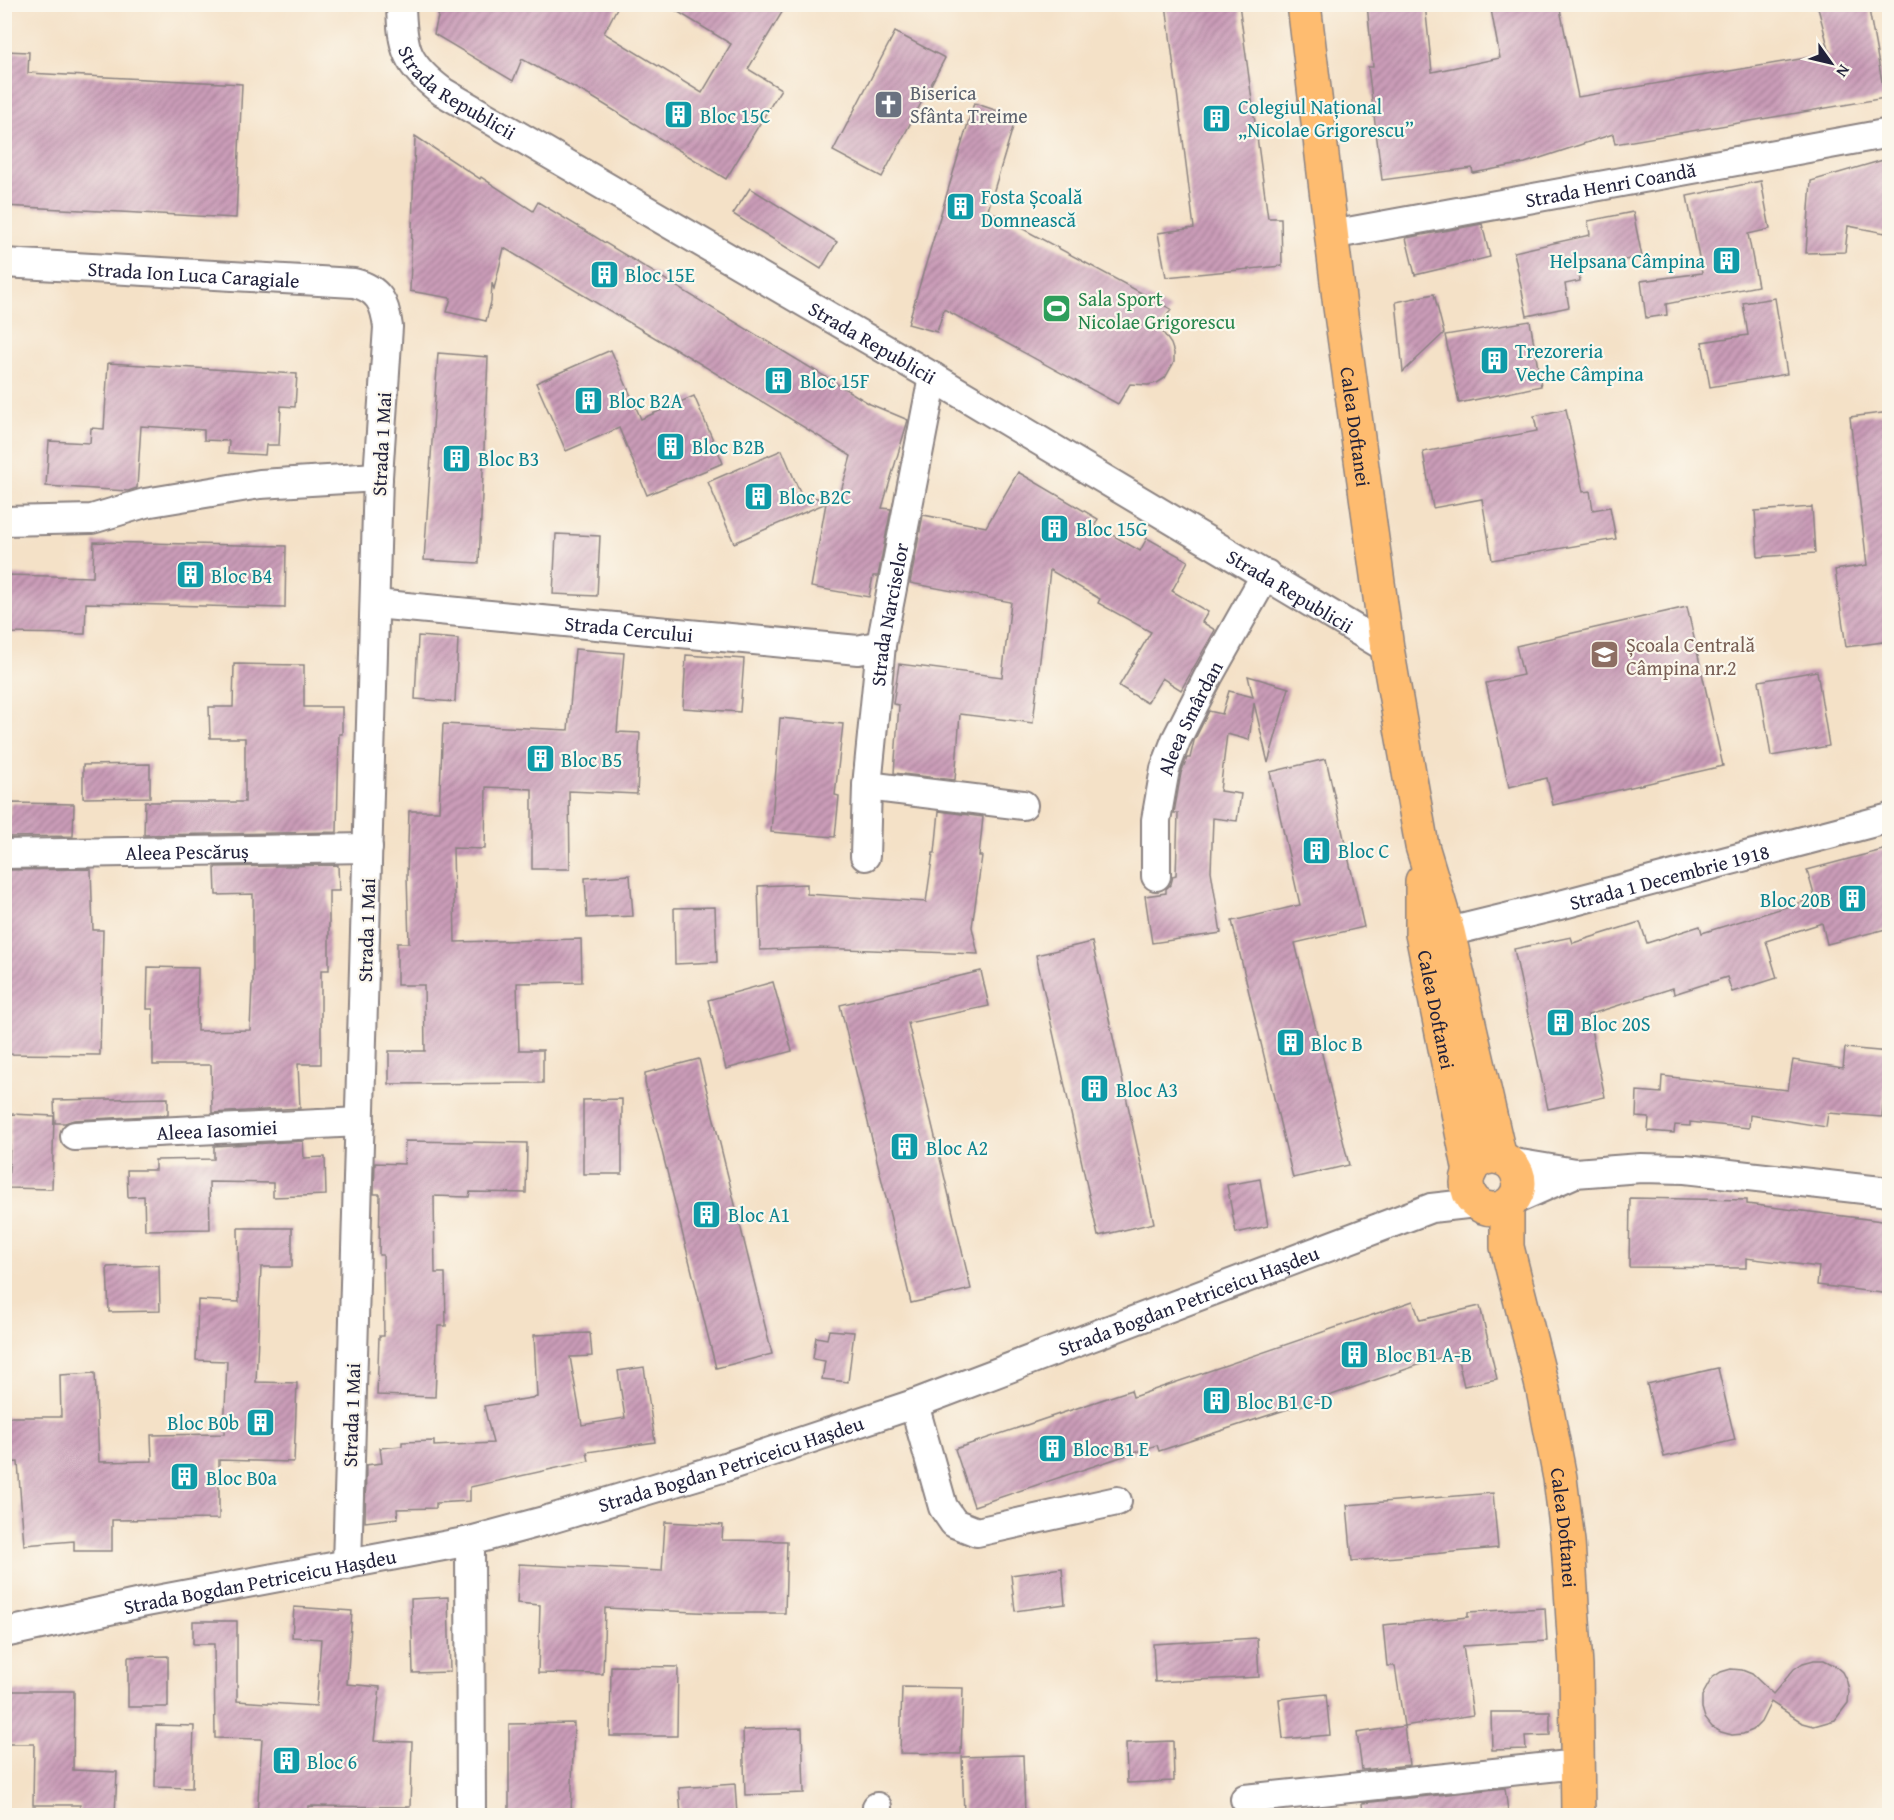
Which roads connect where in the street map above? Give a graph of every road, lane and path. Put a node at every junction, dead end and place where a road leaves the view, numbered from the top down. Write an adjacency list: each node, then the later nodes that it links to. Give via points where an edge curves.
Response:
1 (401, 4): 7 (street, Strada Republicii, via 409,60 443,92)
2 (1304, 4): 4 (main road, Calea Doftanei)
3 (1890, 134): 4 (street, Strada Henri Coandă)
4 (1331, 235): 13 (main road, Calea Doftanei)
5 (4, 263): 6 (street, Strada Ion Luca Caragiale, via 354,282 367,286)
6 (378, 296): 8 (street, Strada 1 Mai, via 386,309 388,327)
7 (933, 376): 10 (street, Strada Republicii); 12 (street, Strada Narciselor)
8 (378, 477): 9 (street, via 260,484 145,503 92,519); 11 (street, Strada 1 Mai)
9 (4, 521)
10 (1266, 574): 13 (street, Strada Republicii); 21 (street, Aleea Smârdan, via 1176,740 1156,820)
11 (375, 604): 12 (street, Strada Cercului, via 858,650); 18 (street, Strada 1 Mai)
12 (881, 645): 14 (street, Strada Narciselor)
13 (1388, 648): 17 (main road, Calea Doftanei)
14 (867, 786): 15 (street); 20 (street, Strada Narciselor)
15 (1023, 805)
16 (1890, 818): 22 (street, Strada 1 Decembrie 1918)
17 (1422, 846): 22 (main road, Calea Doftanei); 28 (main road, Calea Doftanei, via 1422,934)
18 (368, 848): 19 (street, Aleea Pescăruș); 23 (street, Strada 1 Mai)
19 (4, 854)
20 (865, 856)
21 (1156, 876)
22 (1448, 932): 25 (main road, Calea Doftanei)
23 (360, 1122): 24 (street, Aleea Iasomiei); 32 (street, Strada 1 Mai)
24 (75, 1136)
25 (1504, 1160): 26 (street, Strada Bogdan Petriceicu Hașdeu); 28 (main road, via 1482,1160); 28 (main road, Calea Doftanei, via 1518,1175 1518,1192)
26 (1575, 1173): 27 (street, Strada Bogdan Petriceicu Hașdeu, via 1685,1169); 28 (street, Strada Bogdan Petriceicu Hașdeu)
27 (1890, 1192)
28 (1486, 1195): 29 (street, Strada Bogdan Petriceicu Hașdeu, via 1431,1208); 34 (main road, Calea Doftanei, via 1507,1247 1543,1390 1560,1478 1576,1667)
29 (914, 1404): 30 (street, via 944,1507 954,1523 977,1532); 31 (street, Strada Bogdan Petriceicu Hașdeu, via 725,1467)
30 (1117, 1501)
31 (470, 1541): 32 (street, Strada Bogdan Petriceicu Hașdeu); 36 (street)
32 (347, 1566): 33 (street, Strada Bogdan Petriceicu Hașdeu, via 141,1603)
33 (4, 1633)
34 (1578, 1764): 35 (street); 37 (main road, Calea Doftanei)
35 (1245, 1799)
36 (471, 1815)
37 (1578, 1815)

